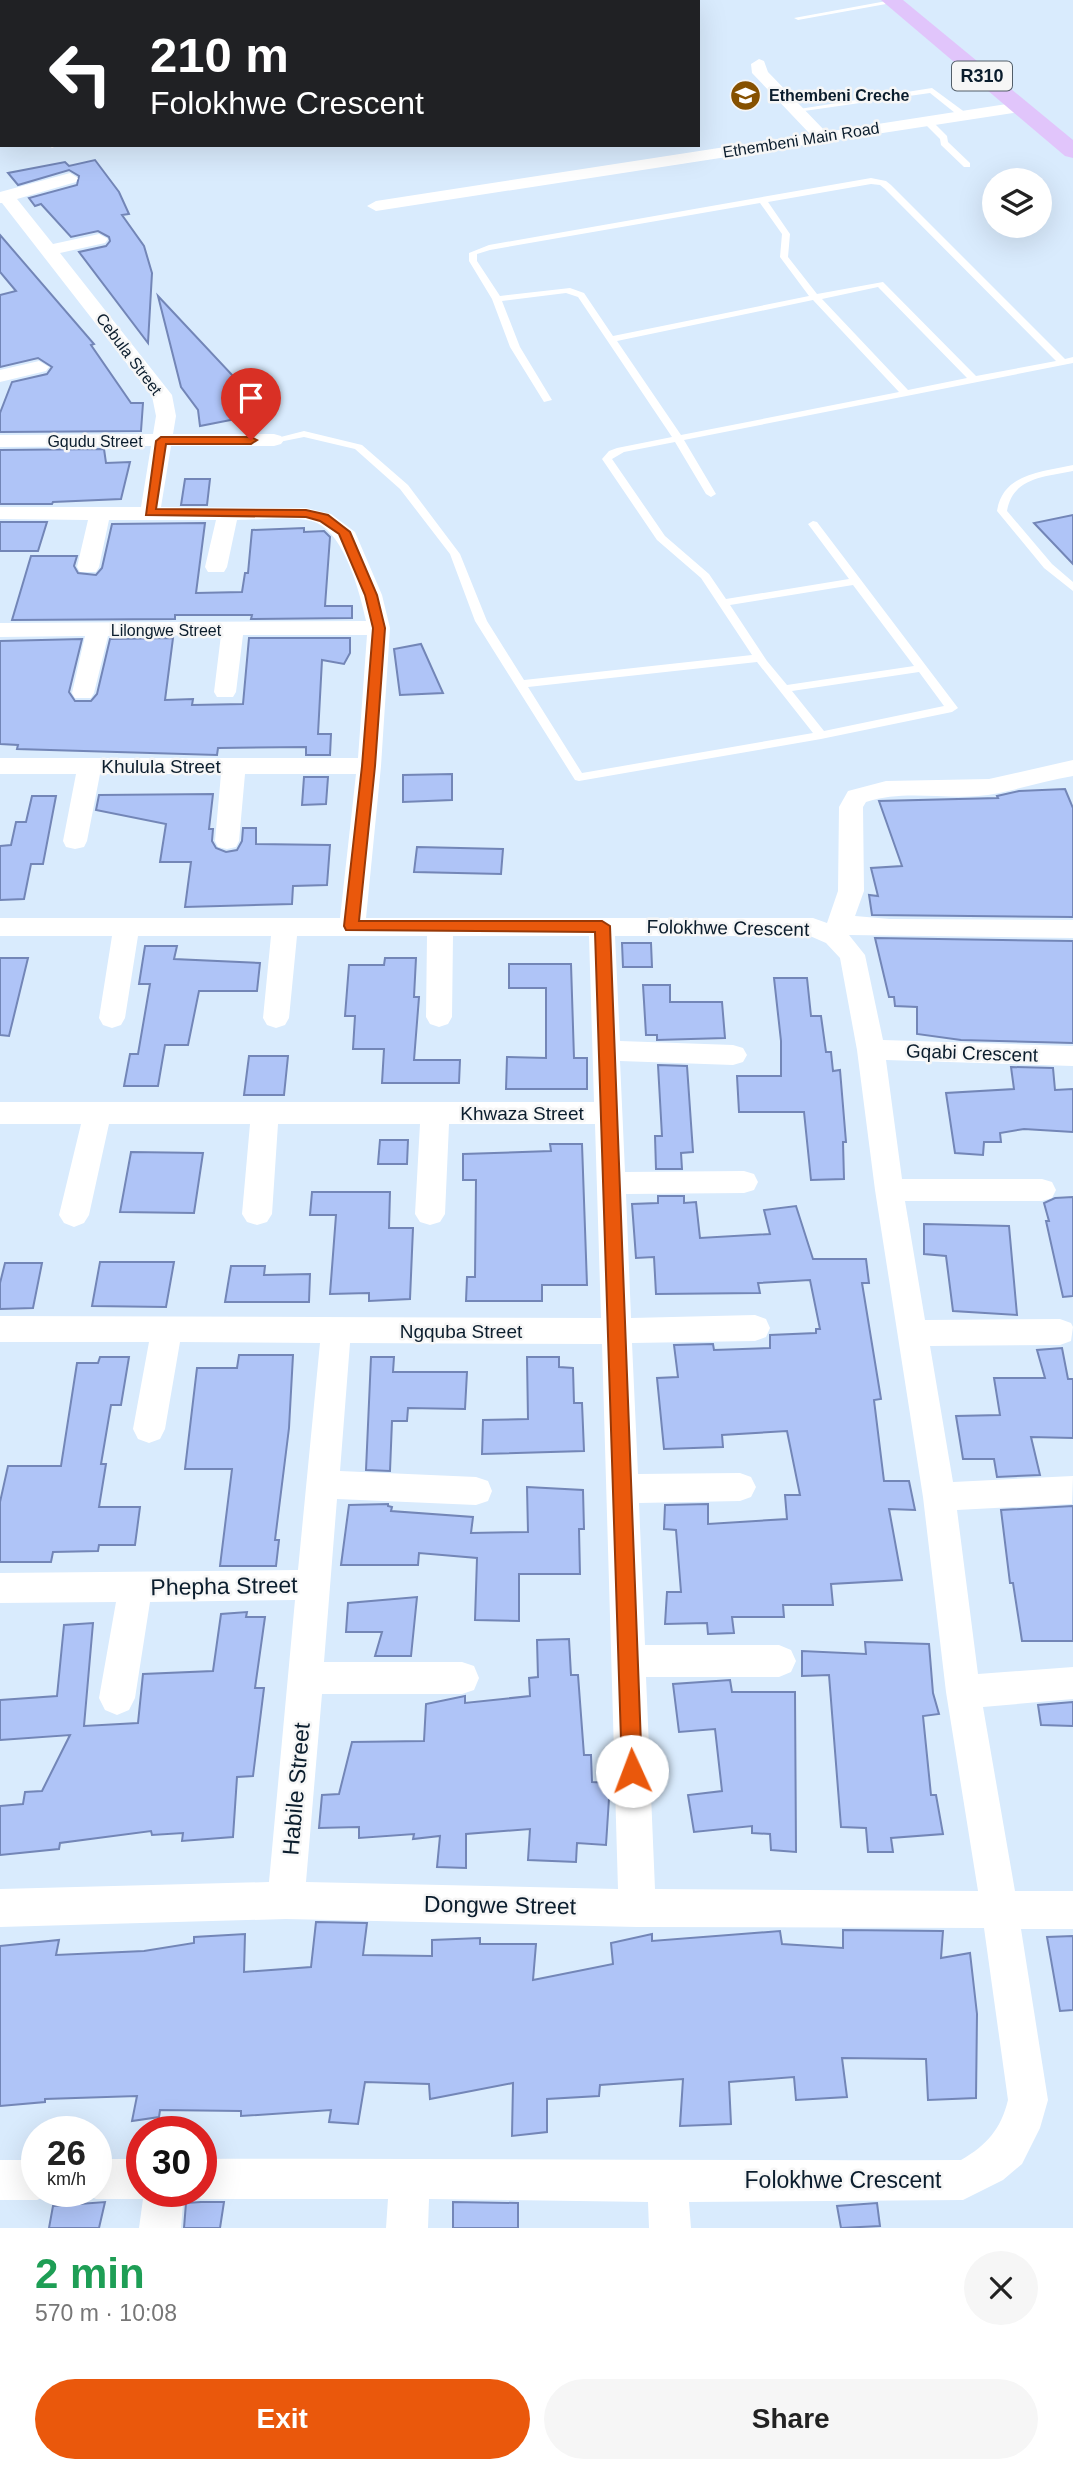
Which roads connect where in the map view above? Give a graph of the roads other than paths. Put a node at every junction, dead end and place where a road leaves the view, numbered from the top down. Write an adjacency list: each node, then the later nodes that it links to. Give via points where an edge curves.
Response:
1 (892, 1): 2 (lane); 4 (main road, R310)
2 (799, 18)
3 (759, 64): 5 (street, via 760,73)
4 (1019, 107): 6 (street, Ethembeni Main Road); 10 (main road, R310)
5 (797, 110): 6 (lane, via 932,90); 8 (street)
6 (962, 116): 7 (street, Ethembeni Main Road)
7 (927, 121): 8 (street, Ethembeni Main Road); 11 (lane)
8 (822, 137): 9 (street, Ethembeni Main Road)
9 (697, 150): 15 (street, Ethembeni Main Road)
10 (1073, 151)
11 (967, 164)
12 (71, 178): 13 (street, Cebula Street)
13 (3, 197): 17 (street, Cebula Street)
14 (763, 201): 18 (lane, via 786,234 784,257); 19 (lane, via 479,250 471,257); 21 (lane, via 856,183 883,183)
15 (376, 206)
16 (99, 239): 17 (street)
17 (48, 250): 30 (street, Cebula Street, via 162,395 166,416)
18 (815, 297): 20 (lane); 24 (lane, via 880,284); 25 (lane)
19 (497, 299): 20 (lane, via 573,290); 26 (lane, via 515,347)
20 (612, 339): 27 (lane)
21 (1068, 361): 24 (lane)
22 (39, 367): 23 (street)
23 (0, 376)
24 (974, 380): 25 (lane)
25 (905, 393): 27 (lane)
26 (547, 400)
27 (678, 438): 32 (lane); 42 (lane, via 621,450 607,459 661,538 705,576)
28 (274, 440): 30 (street, Gqudu Street); 49 (lane, via 304,434 358,447 404,486 455,554 481,621)
29 (0, 441): 30 (street, Gqudu Street)
30 (161, 441): 35 (street, Cebula Street)
31 (1073, 468): 41 (lane, via 1022,480 1009,488 1002,511)
32 (711, 494)
33 (0, 513): 34 (street)
34 (100, 513): 35 (street); 38 (street)
35 (150, 513): 36 (street)
36 (228, 513): 39 (street); 43 (street, via 306,514 335,524 344,532 371,595)
37 (813, 524): 40 (lane)
38 (88, 567)
39 (216, 567)
40 (856, 581): 42 (lane); 48 (lane)
41 (1073, 588)
42 (722, 603): 47 (lane)
43 (379, 628): 46 (street, Lilongwe Street); 57 (street)
44 (0, 630): 45 (street, Lilongwe Street)
45 (98, 630): 46 (street, Lilongwe Street); 52 (street, Lilongwe Street)
46 (233, 630): 51 (street, Lilongwe Street)
47 (760, 658): 49 (lane); 50 (lane)
48 (922, 668): 50 (lane); 53 (lane, via 952,708)
49 (519, 684): 53 (lane, via 579,776)
50 (784, 689): 53 (lane)
51 (226, 692)
52 (83, 693)
53 (821, 735)
54 (0, 766): 55 (street, Khulula Street)
55 (89, 766): 56 (street, Khulula Street); 59 (street, Khulula Street)
56 (233, 766): 57 (street, Khulula Street); 60 (street, Khulula Street)
57 (369, 766): 63 (street)
58 (1072, 771): 68 (street, via 979,788 911,788 857,797 852,807 849,852 852,891)
59 (75, 841)
60 (227, 841)
61 (127, 926): 62 (street, Folokhwe Crescent); 65 (street, Folokhwe Crescent); 70 (street)
62 (285, 926): 63 (street, Folokhwe Crescent); 71 (street)
63 (352, 926): 66 (street, Folokhwe Crescent)
64 (602, 926): 66 (street, Folokhwe Crescent); 68 (street, Folokhwe Crescent); 72 (street)
65 (0, 927)
66 (440, 927): 69 (street)
67 (1073, 929): 68 (street)
68 (837, 931): 73 (street, Folokhwe Crescent, via 852,955)
69 (439, 1017)
70 (111, 1018)
71 (276, 1018)
72 (607, 1050): 74 (street); 80 (street)
73 (871, 1050): 75 (street, Gqabi Crescent); 83 (street, Folokhwe Crescent)
74 (733, 1055)
75 (1073, 1056)
76 (0, 1113): 77 (street, Khwaza Street)
77 (97, 1113): 78 (street, Khwaza Street); 87 (street)
78 (265, 1113): 79 (street, Khwaza Street); 85 (street)
79 (435, 1113): 80 (street, Khwaza Street); 86 (street, Khwaza Street)
80 (609, 1113): 82 (street)
81 (744, 1182): 82 (street)
82 (611, 1183): 92 (street)
83 (889, 1190): 84 (street); 94 (street, Folokhwe Crescent)
84 (1042, 1190)
85 (257, 1214)
86 (430, 1214)
87 (74, 1215)
88 (755, 1328): 92 (street, Ngquba Street)
89 (0, 1329): 90 (street, Ngquba Street)
90 (167, 1330): 91 (street, Ngquba Street); 95 (street)
91 (336, 1331): 92 (street, Ngquba Street); 96 (street, Habile Street)
92 (617, 1331): 98 (street)
93 (1060, 1332): 94 (street)
94 (913, 1333): 101 (street, Folokhwe Crescent)
95 (149, 1429)
96 (321, 1485): 100 (street); 102 (street, Habile Street)
97 (740, 1487): 98 (street)
98 (622, 1489): 105 (street)
99 (1072, 1490): 101 (street)
100 (477, 1491)
101 (939, 1497): 110 (street, Folokhwe Crescent)
102 (313, 1585): 103 (street, Phepha Street); 107 (street, Habile Street)
103 (135, 1587): 104 (street, Phepha Street); 111 (street, Phepha Street)
104 (0, 1588)
105 (628, 1661): 106 (street); 114 (street)
106 (779, 1661)
107 (306, 1678): 108 (street); 112 (street, Habile Street)
108 (462, 1678)
109 (1073, 1683): 110 (street)
110 (963, 1692): 116 (street, Folokhwe Crescent)
111 (117, 1698)
112 (286, 1900): 113 (street, Dongwe Street); 114 (street, Dongwe Street)
113 (0, 1908)
114 (637, 1908): 116 (street, Dongwe Street)
115 (1073, 1910): 116 (street)
116 (1000, 1911): 121 (street, Folokhwe Crescent, via 1028,2101 1023,2124 1002,2157 963,2180)
117 (409, 2178): 118 (street, Folokhwe Crescent); 121 (street, Folokhwe Crescent); 124 (street)
118 (217, 2179)
119 (0, 2180): 120 (street)
120 (21, 2180)
121 (667, 2182): 125 (street)
122 (162, 2207): 123 (street)
123 (160, 2228)
124 (407, 2228)
125 (670, 2228)

